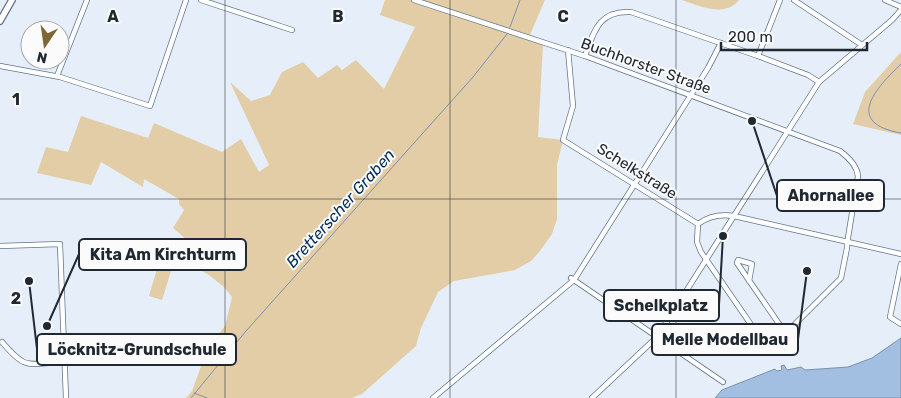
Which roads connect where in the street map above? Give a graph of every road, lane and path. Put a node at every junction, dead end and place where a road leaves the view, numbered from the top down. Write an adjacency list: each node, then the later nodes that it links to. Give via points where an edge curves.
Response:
1 (12, 0): 10 (main road)
2 (87, 0): 18 (street)
3 (186, 0): 18 (street, via 150,106)
4 (201, 0): 11 (street)
5 (414, 0): 14 (street, Buchhorster Straße)
6 (780, 0): 16 (street)
7 (794, 0): 13 (street)
8 (885, 0): 9 (street)
9 (901, 8): 13 (street)
10 (0, 21)
11 (292, 30)
12 (721, 43): 15 (street, via 638,13 619,11 610,13 598,26); 16 (street); 20 (street)
13 (862, 46): 19 (street)
14 (568, 50): 15 (street, Buchhorster Straße); 22 (street, Schelkstraße, via 573,106 563,140)
15 (585, 56): 20 (street, Buchhorster Straße)
16 (758, 56): 19 (street)
17 (0, 66): 18 (street)
18 (57, 76)
19 (819, 82): 21 (street)
20 (690, 95): 21 (street, Buchhorster Straße); 22 (street)
21 (787, 131): 23 (street); 25 (street, Buchhorster Straße, via 840,150 857,171)
22 (634, 184): 24 (street, Schelkstraße); 30 (street)
23 (734, 216): 24 (street, via 712,217); 25 (street); 28 (street)
24 (698, 224): 28 (street, via 697,242)
25 (847, 244): 27 (street); 33 (street, via 841,278)
26 (0, 246): 36 (street, via 60,244)
27 (901, 254)
28 (706, 260): 33 (street, via 763,342 775,344); 34 (street)
29 (901, 264): 32 (street, via 890,317)
30 (572, 279): 34 (street); 39 (street)
31 (748, 281): 31 (street, via 752,264 738,260 737,263); 33 (street)
32 (901, 324)
33 (786, 334)
34 (657, 337): 37 (street); 40 (street)
35 (2, 342): 36 (street, via 16,360 27,364)
36 (64, 362): 38 (street)
37 (723, 382)
38 (66, 398)
39 (433, 398)
40 (592, 398)

